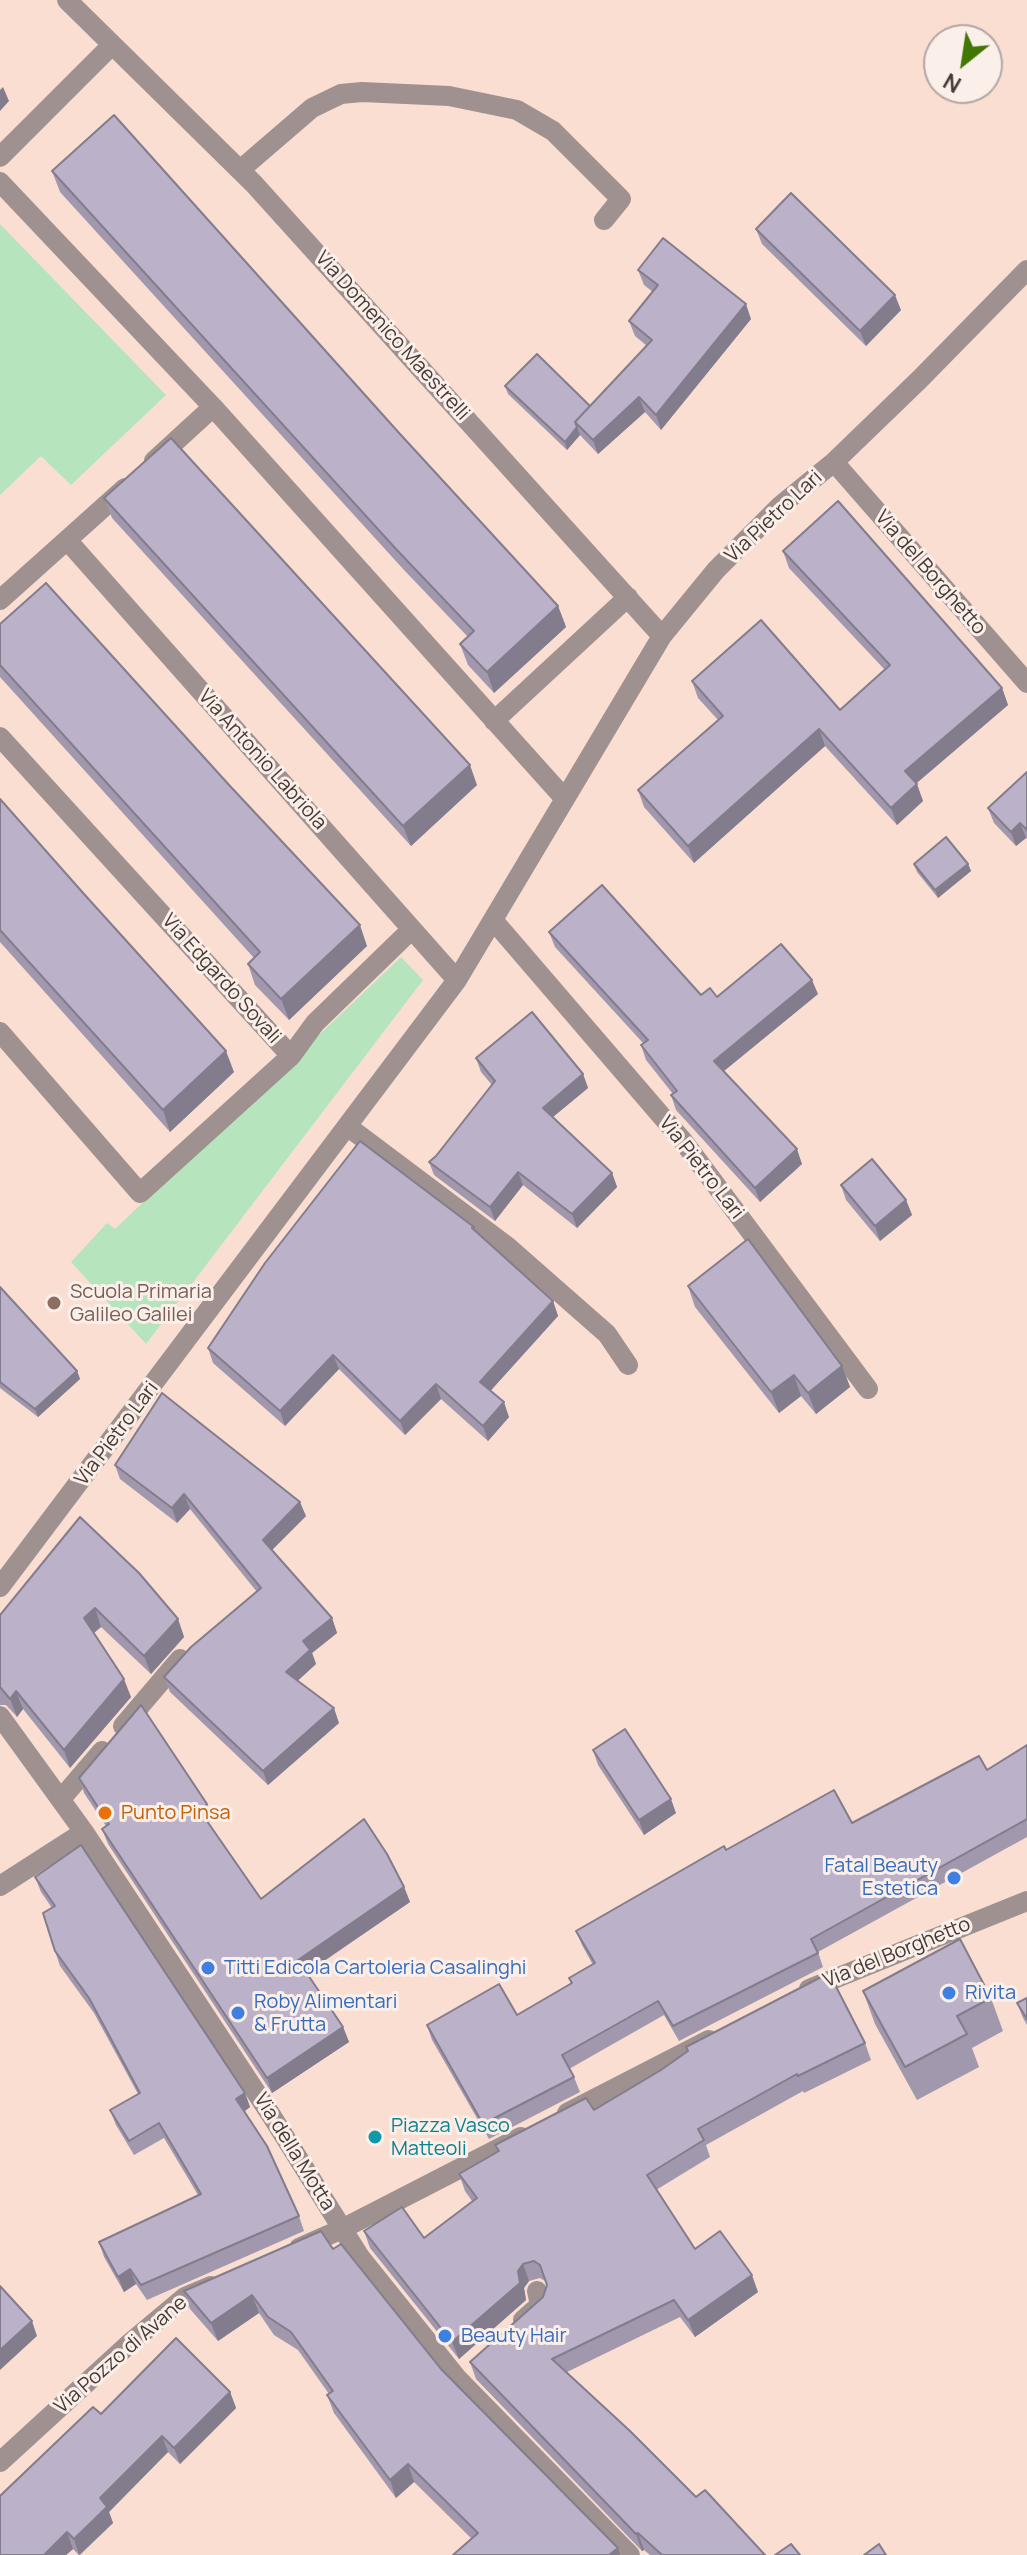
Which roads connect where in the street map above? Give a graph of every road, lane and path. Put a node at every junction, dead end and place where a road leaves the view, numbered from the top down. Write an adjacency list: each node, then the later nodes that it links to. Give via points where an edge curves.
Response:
1 (67, 0): 2 (street, Via Domenico Maestrelli)
2 (112, 45): 3 (street); 4 (street, Via Domenico Maestrelli)
3 (0, 157)
4 (240, 170): 6 (street, via 312,108 341,94 449,96 517,110 553,131 621,199); 11 (street, Via Domenico Maestrelli)
5 (0, 182): 8 (street)
6 (604, 220)
7 (1027, 270): 9 (street, Via Pietro Lari)
8 (213, 407): 10 (street); 15 (street)
9 (834, 462): 13 (street, Via Pietro Lari, via 780,506 716,570); 14 (street, Via del Borghetto)
10 (67, 540): 12 (street); 19 (street, Via Antonio Labriola)
11 (628, 597): 13 (street, Via Domenico Maestrelli); 15 (street)
12 (0, 600)
13 (662, 636): 17 (street, Via Pietro Lari)
14 (1027, 683)
15 (494, 721): 17 (street)
16 (0, 737): 22 (street, Via Edgardo Sovali)
17 (565, 799): 18 (street, Via Pietro Lari)
18 (493, 920): 20 (street, Via Pietro Lari); 25 (street, Via Pietro Lari, via 683,1141)
19 (412, 929): 20 (street, Via Antonio Labriola); 22 (street, via 315,1023)
20 (457, 980): 23 (street, Via Pietro Lari)
21 (0, 1032): 22 (street, Via Edgardo Sovali, via 140,1193)
22 (291, 1056)
23 (347, 1126): 24 (street, via 508,1247 607,1334); 26 (street, Via Pietro Lari)
24 (628, 1365)
25 (868, 1389)
26 (0, 1587)
27 (199, 1642): 29 (street)
28 (0, 1716): 29 (street, Via della Motta)
29 (61, 1799): 30 (street, Via della Motta)
30 (84, 1832): 31 (street); 35 (street, Via della Motta)
31 (0, 1886)
32 (1027, 1901): 33 (street, Via del Borghetto)
33 (796, 1996)
34 (727, 2031): 35 (street)
35 (342, 2229): 36 (street); 41 (street, Via della Motta, via 360,2257)
36 (285, 2254)
37 (228, 2278): 40 (street, Via Pozzo di Avane, via 185,2297)
38 (537, 2291): 39 (street, via 540,2305)
39 (505, 2336)
40 (0, 2462)
41 (630, 2555)

